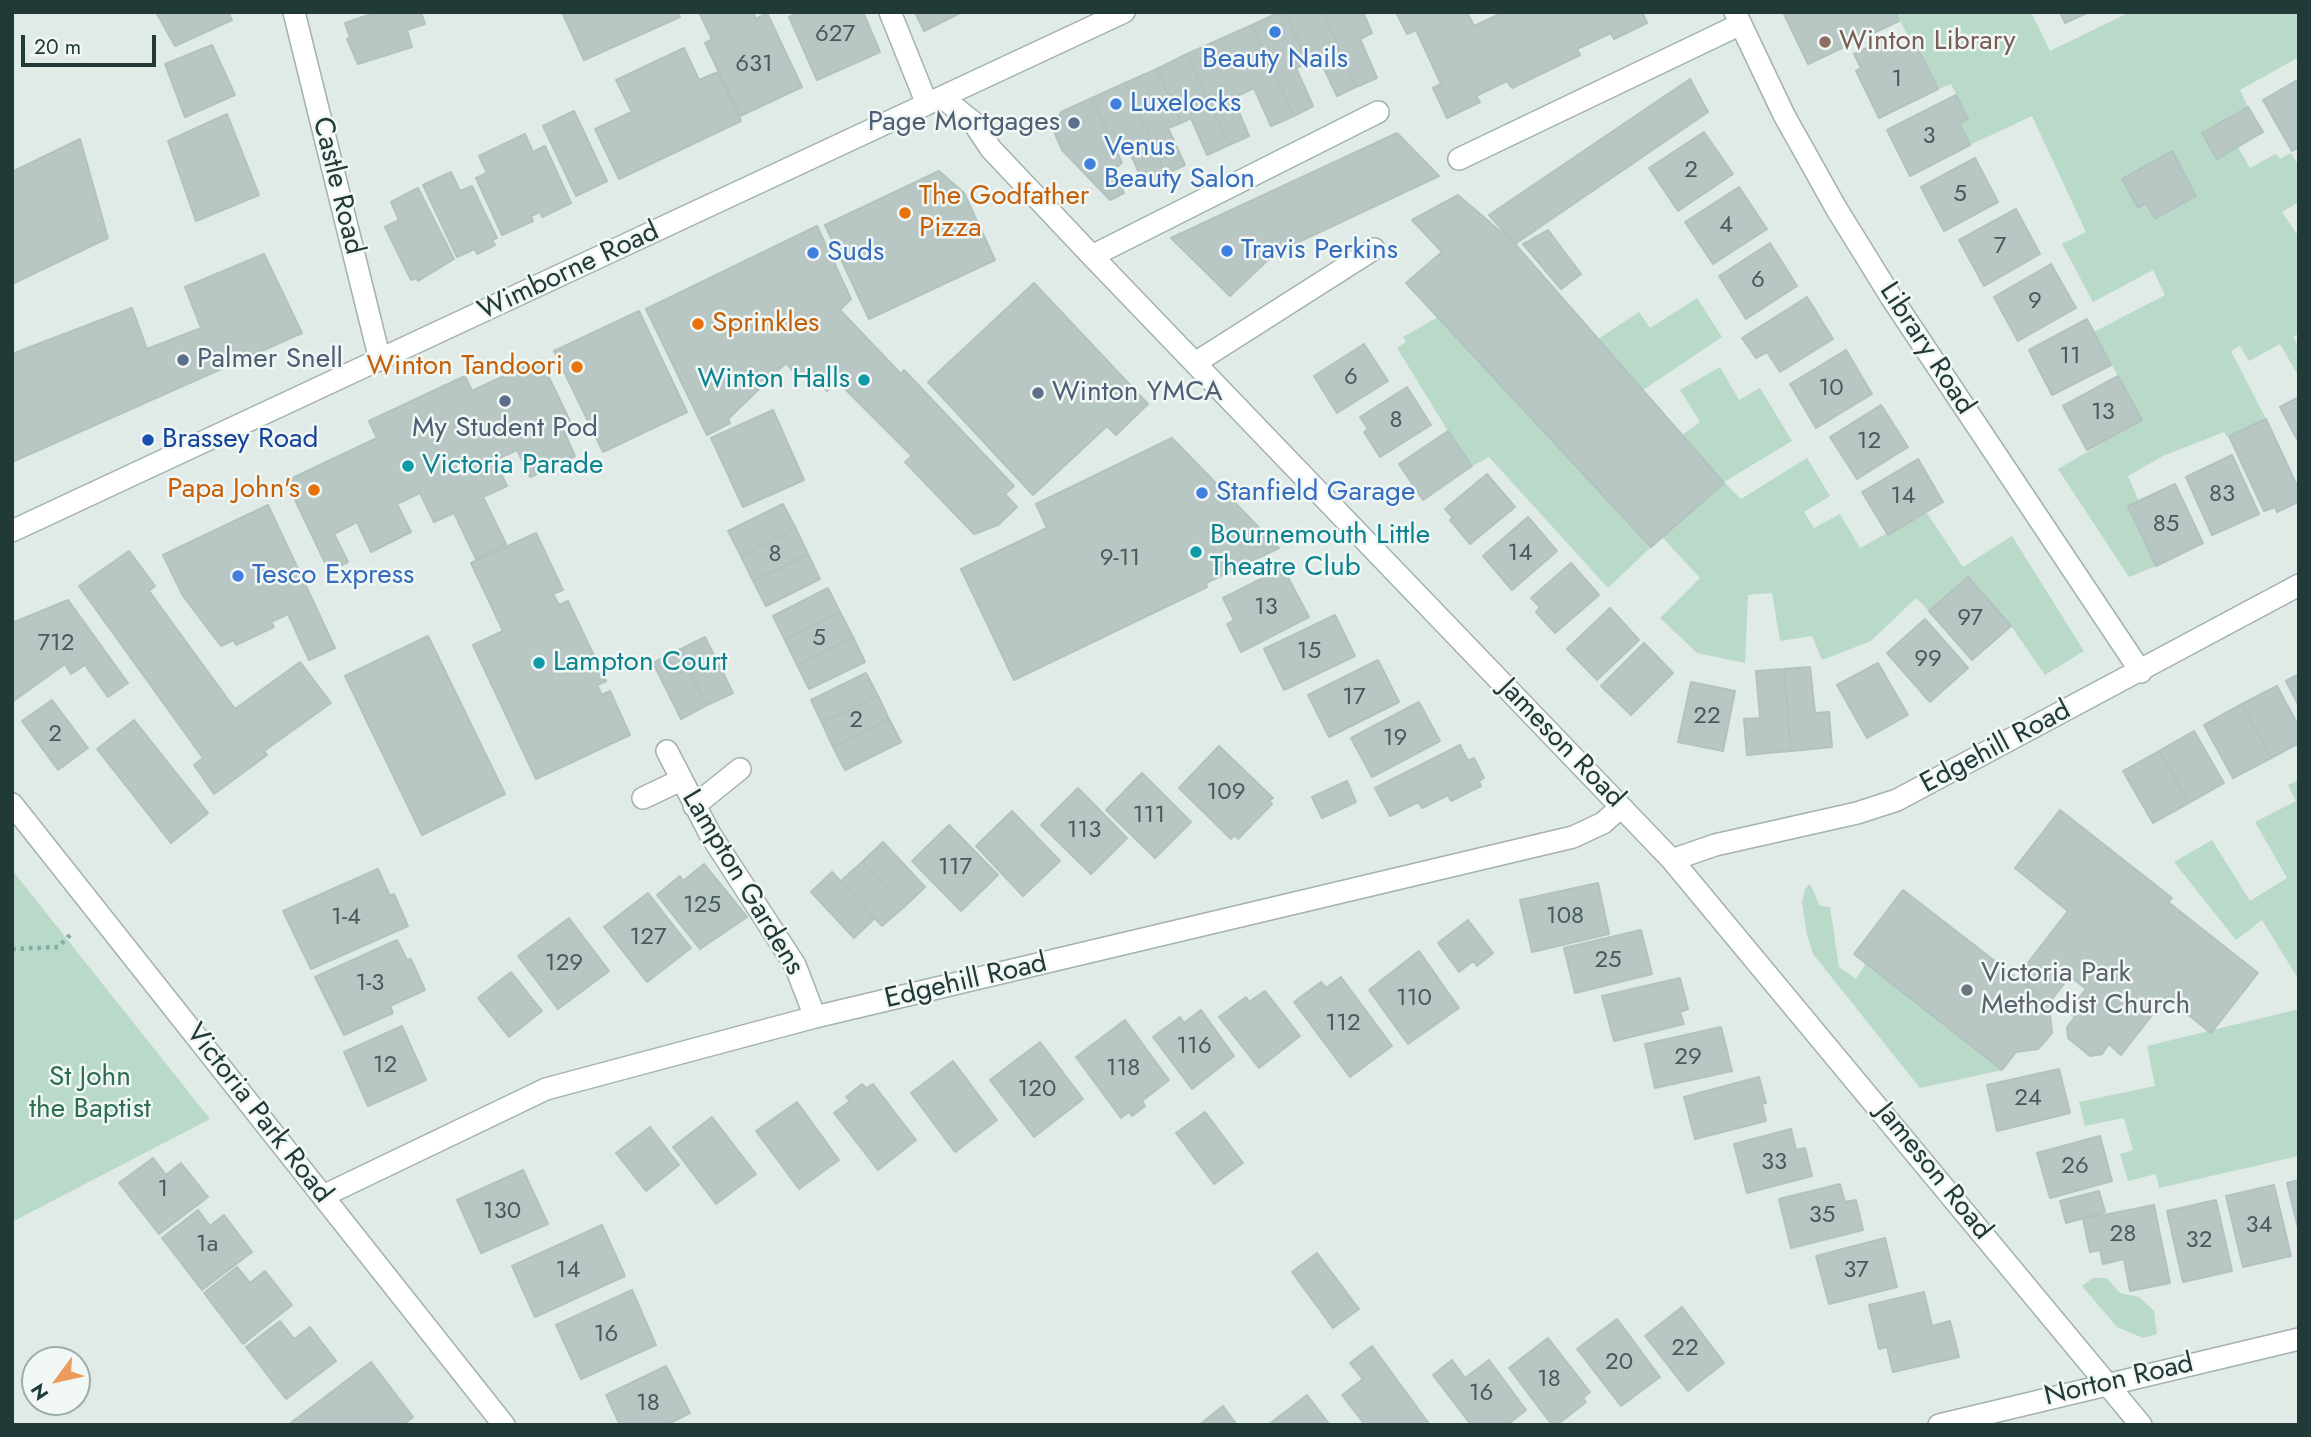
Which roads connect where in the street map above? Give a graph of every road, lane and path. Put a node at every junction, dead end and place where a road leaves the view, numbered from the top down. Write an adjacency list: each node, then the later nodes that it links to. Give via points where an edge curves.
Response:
1 (294, 12): 10 (street, Castle Road)
2 (890, 12): 5 (street)
3 (1124, 12): 5 (street, Wimborne Road)
4 (1738, 18): 7 (street); 14 (street, Library Road, via 1784,115 1849,230)
5 (935, 101): 9 (street, Jameson Road, via 973,122 991,149); 10 (street, Wimborne Road)
6 (1378, 112): 9 (street)
7 (1459, 159)
8 (1374, 250): 11 (street)
9 (1092, 257): 11 (street, Jameson Road)
10 (380, 360): 12 (street, Wimborne Road)
11 (1195, 363): 21 (street, Jameson Road)
12 (12, 531)
13 (2299, 585): 14 (street, Edgehill Road)
14 (2141, 672): 22 (street, Edgehill Road, via 1897,800)
15 (667, 751): 17 (street, Lampton Gardens)
16 (740, 769): 20 (street)
17 (681, 780): 18 (street); 20 (street, Lampton Gardens)
18 (643, 798)
19 (12, 804): 23 (street, Victoria Park Road)
20 (694, 806): 25 (street, Lampton Gardens, via 795,965)
21 (1622, 807): 22 (street, Jameson Road); 25 (street, Edgehill Road, via 1603,823 1573,837)
22 (1672, 860): 28 (street, Jameson Road)
23 (96, 909): 24 (path, via 58,947); 26 (street, Victoria Park Road)
24 (12, 949)
25 (815, 1017): 26 (street, Edgehill Road, via 545,1088)
26 (323, 1196): 29 (street, Victoria Park Road)
27 (2299, 1339): 28 (street, Norton Road)
28 (2107, 1384): 30 (street, Norton Road); 31 (street, Jameson Road)
29 (504, 1425)
30 (1939, 1425)
31 (2141, 1425)

